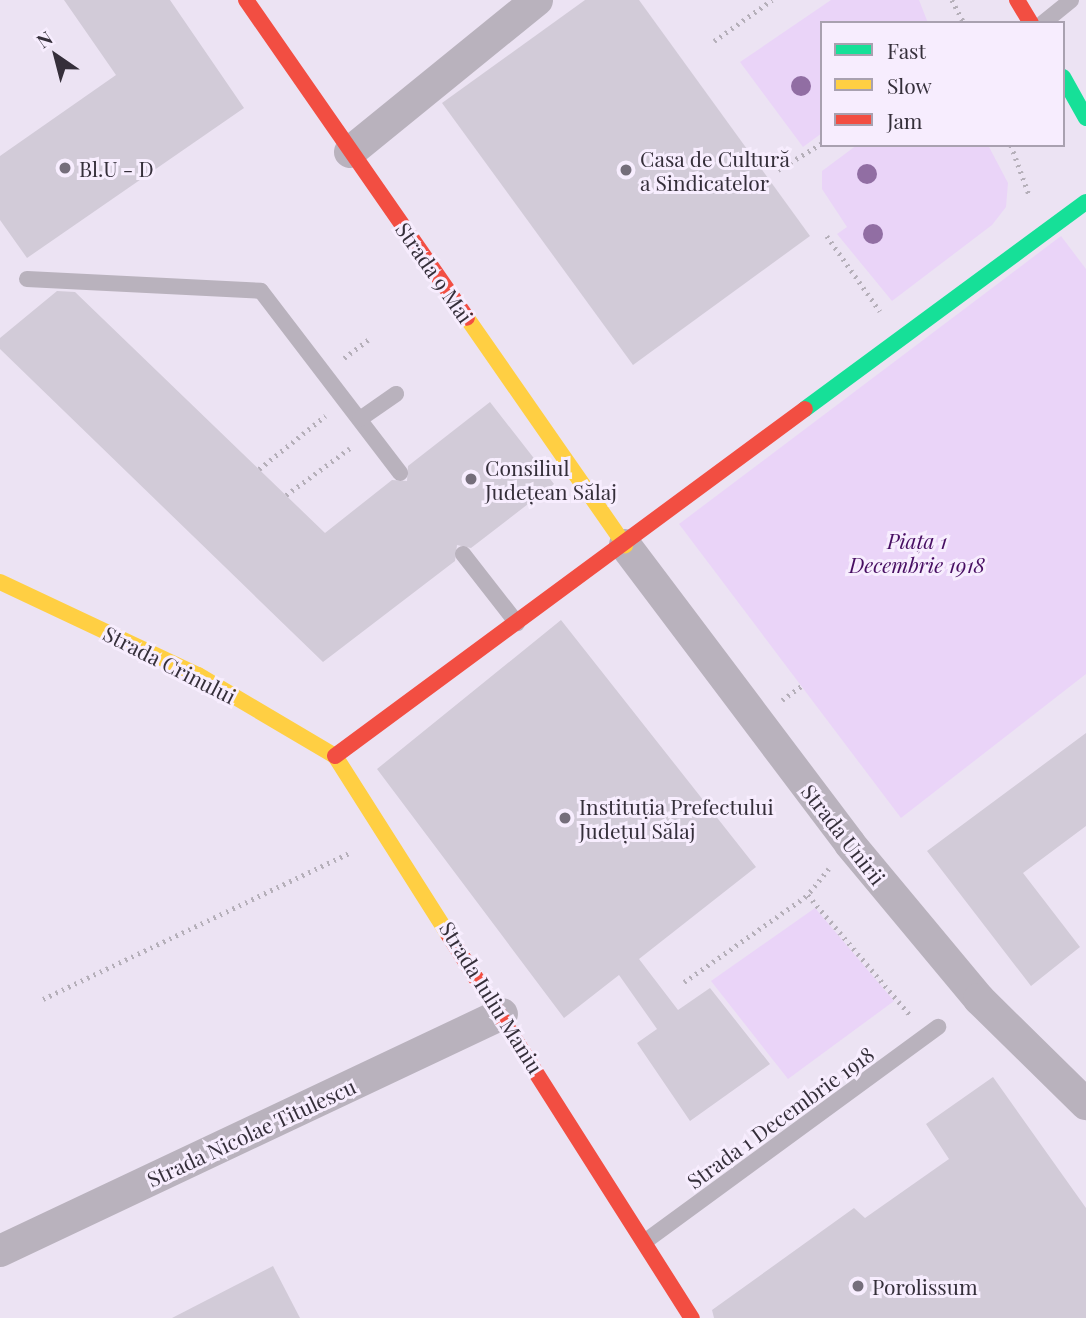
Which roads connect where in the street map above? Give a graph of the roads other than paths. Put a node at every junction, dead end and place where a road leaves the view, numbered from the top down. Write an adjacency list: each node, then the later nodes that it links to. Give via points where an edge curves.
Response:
1 (246, 0): 11 (street, Strada 9 Mai)
2 (537, 0): 11 (street)
3 (1017, 0): 6 (street)
4 (1027, 0): 7 (street)
5 (1071, 0): 8 (lane)
6 (1031, 21)
7 (1032, 21)
8 (1045, 21)
9 (1065, 81): 10 (street)
10 (1086, 118)
11 (350, 152): 17 (street, Strada 9 Mai)
12 (1086, 202): 17 (street)
13 (27, 279): 15 (lane, via 261,291)
14 (397, 394): 15 (lane)
15 (360, 419): 16 (lane)
16 (400, 473)
17 (625, 545): 20 (street); 24 (street, Strada Unirii, via 850,844 979,999)
18 (463, 554): 20 (lane)
19 (0, 582): 21 (street, Strada Crinului, via 198,675)
20 (517, 623): 21 (street)
21 (335, 756): 22 (street, Strada Iuliu Maniu)
22 (502, 1014): 25 (street, Strada Iuliu Maniu); 26 (street, Strada Nicolae Titulescu)
23 (933, 1031): 25 (lane, Strada 1 Decembrie 1918)
24 (1086, 1104)
25 (647, 1240): 27 (street, Strada Iuliu Maniu)
26 (0, 1251)
27 (692, 1318)

